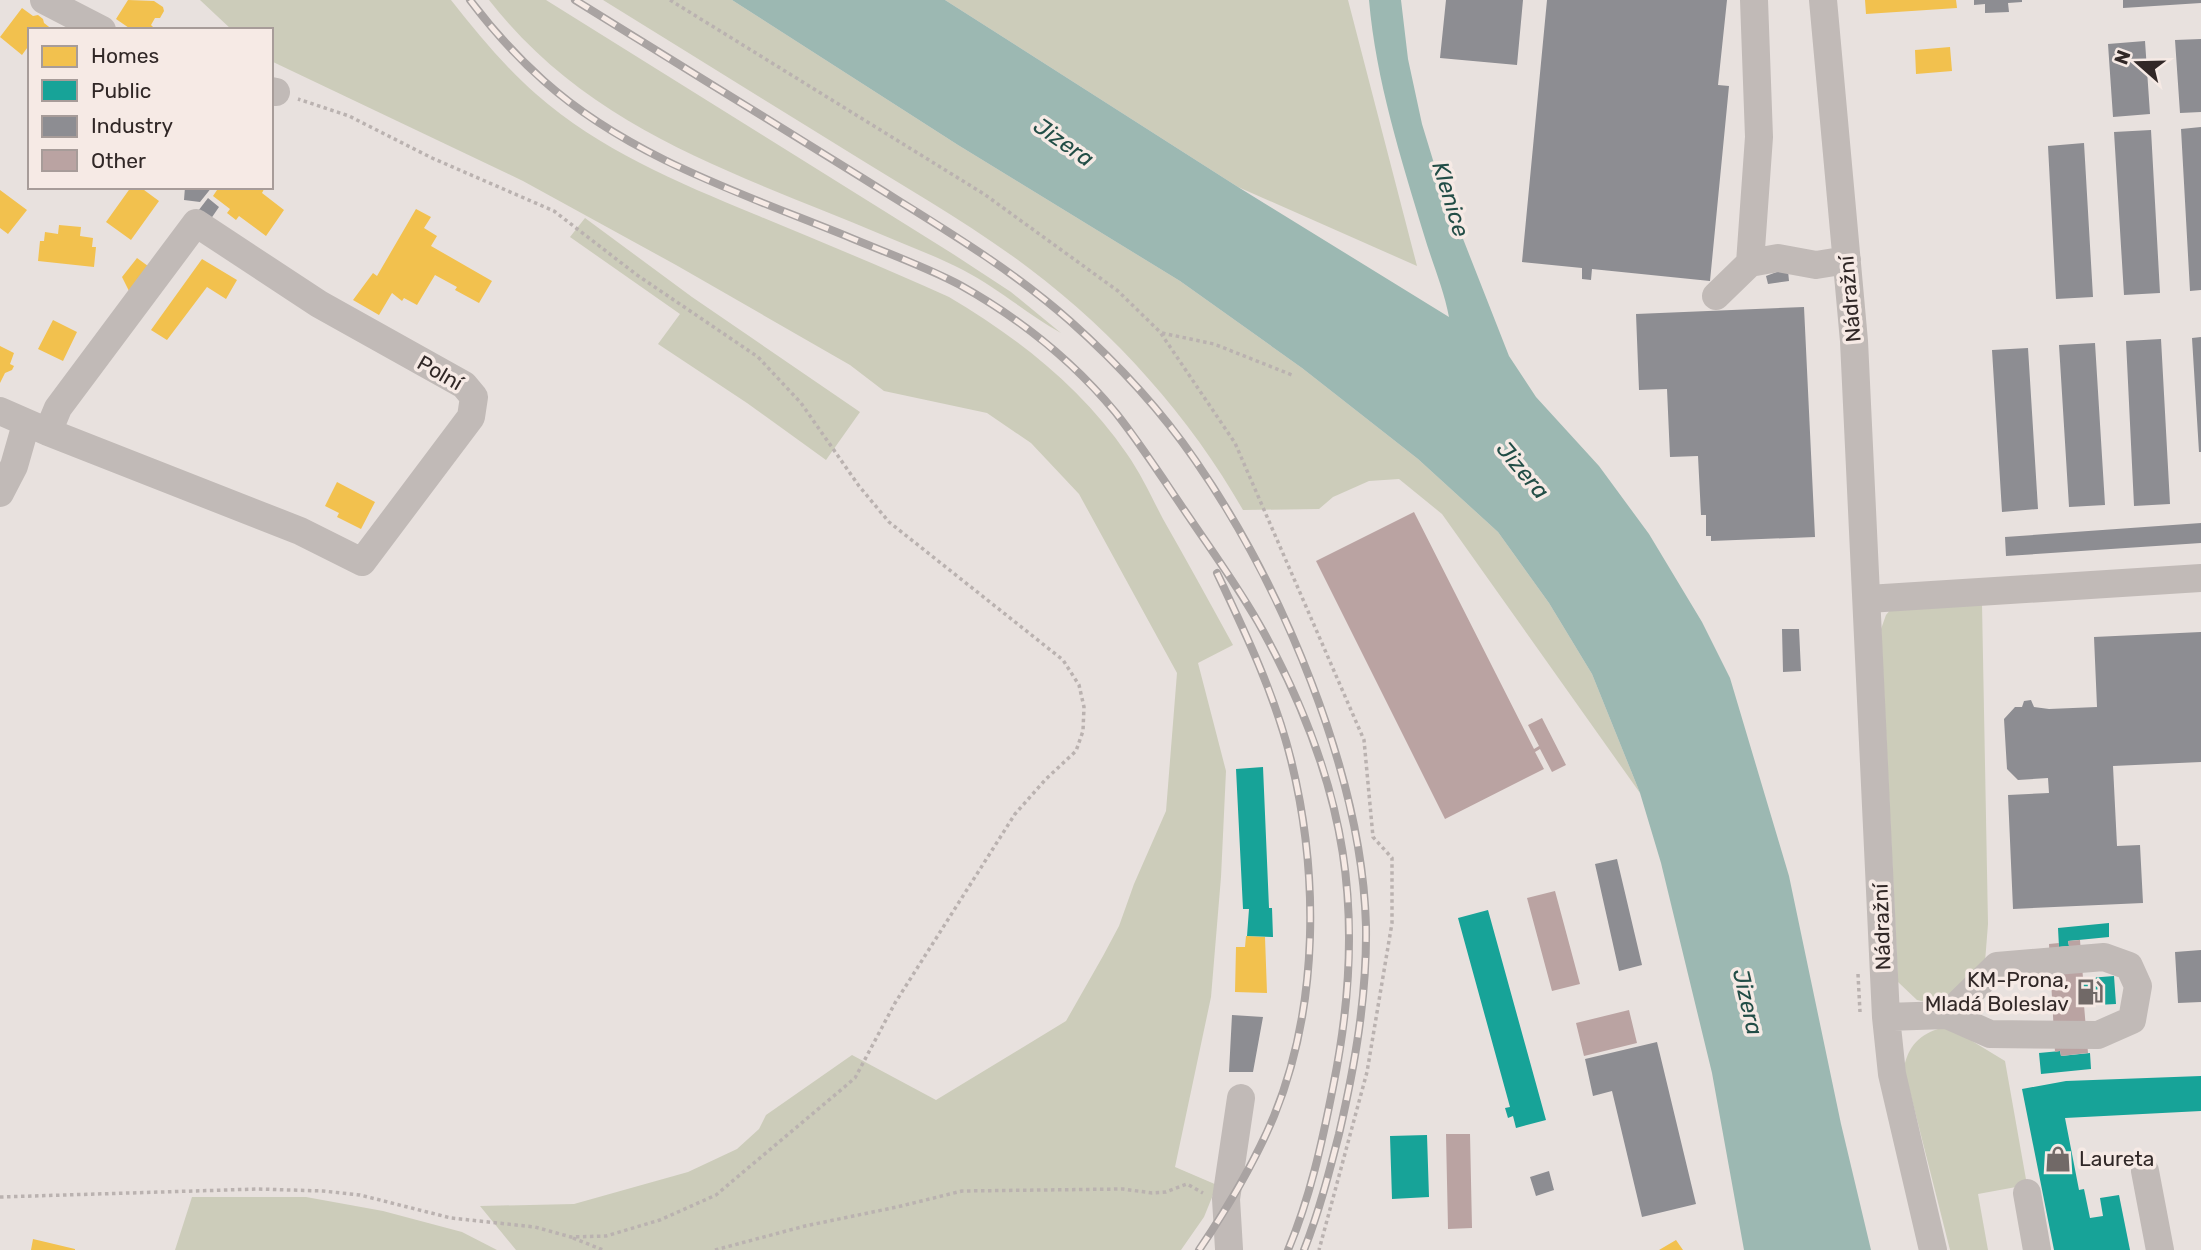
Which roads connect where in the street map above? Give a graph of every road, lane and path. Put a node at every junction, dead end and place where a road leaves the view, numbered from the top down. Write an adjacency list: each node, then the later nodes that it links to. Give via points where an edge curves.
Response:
1 (44, 0): 5 (street)
2 (670, 0): 10 (path, via 984,194 1118,291)
3 (1754, 0): 8 (street, via 1759,137)
4 (1823, 0): 7 (street, Nádražní)
5 (98, 28)
6 (274, 92): 24 (path, via 349,116 554,211 637,275 758,357 801,403 889,522 1063,660 1079,685 1083,731 1076,751 1015,814 901,992 855,1078 716,1195 660,1220 606,1236)
7 (1847, 260): 8 (street, via 1816,265 1778,258); 16 (street, Nádražní)
8 (1750, 263): 9 (street)
9 (1716, 296)
10 (1160, 332): 11 (path, via 1214,344); 29 (path, via 1235,443 1364,740 1374,837 1392,858 1392,923 1367,1072)
11 (1292, 375)
12 (0, 411): 13 (street, Polní)
13 (37, 428): 13 (street, Polní, via 300,531 362,562 471,417 474,397 464,386 319,304 196,223 58,408); 14 (street)
14 (0, 493)
15 (2201, 578): 16 (street)
16 (1868, 599): 18 (street, Nádražní)
17 (1947, 1015): 17 (street, via 1990,1034 2098,1035 2132,1020 2138,986 2129,966 2104,957 1997,967); 18 (street)
18 (1886, 1017): 30 (street, Nádražní, via 1892,1073)
19 (1241, 1098): 23 (street)
20 (2145, 1171): 32 (street)
21 (2026, 1193): 31 (street)
22 (0, 1197): 24 (path, via 323,1191)
23 (1226, 1199): 26 (path, via 1216,1203 1187,1184 1152,1193 1123,1189 962,1191); 27 (street)
24 (571, 1237): 25 (path)
25 (603, 1250)
26 (715, 1250)
27 (1228, 1250): 28 (street)
28 (1244, 1250)
29 (1319, 1250)
30 (1933, 1250)
31 (2037, 1250)
32 (2160, 1250)

